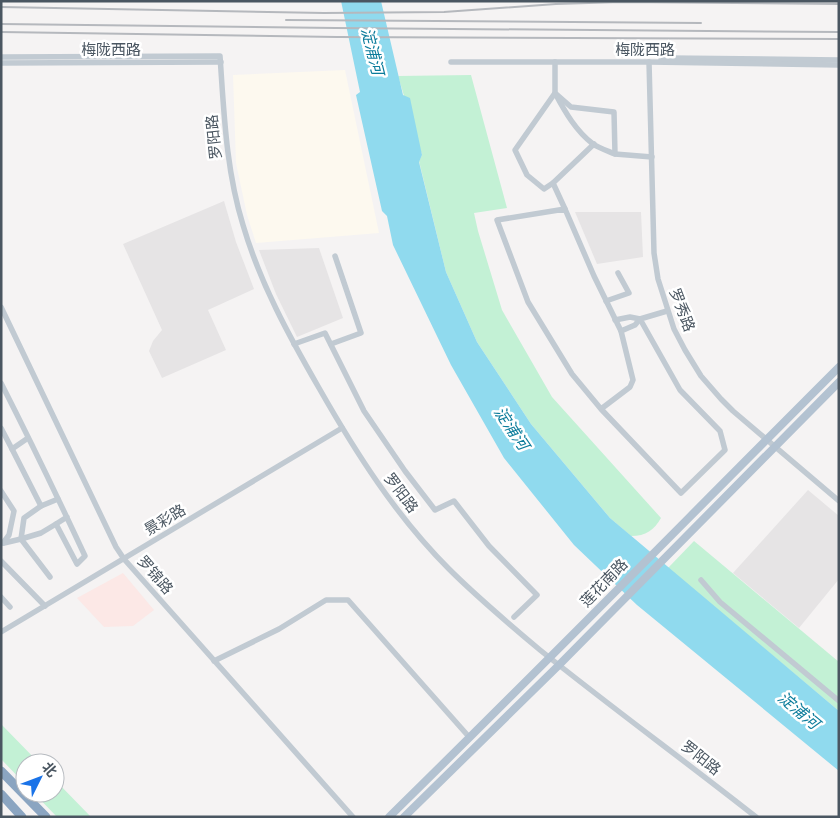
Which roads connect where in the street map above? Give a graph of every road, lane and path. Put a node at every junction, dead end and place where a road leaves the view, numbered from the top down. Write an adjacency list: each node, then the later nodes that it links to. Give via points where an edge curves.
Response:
1 (1, 57): 2 (street, 梅陇西路)
2 (124, 59): 3 (street, 梅陇西路); 8 (street, 梅陇西路)
3 (221, 59): 24 (street, 罗阳路, via 227,152 243,225 258,269)
4 (839, 60): 7 (street, via 669,58)
5 (451, 62): 6 (street, 梅陇西路)
6 (554, 62): 7 (street, 梅陇西路); 10 (street)
7 (649, 62): 9 (street, 梅陇西路); 13 (street, 罗秀路)
8 (1, 63)
9 (839, 65)
10 (555, 93): 11 (street, via 576,128); 12 (street, via 571,107 614,112); 14 (street, via 516,150 526,175 544,189)
11 (594, 144): 12 (street); 14 (street)
12 (615, 154): 13 (street)
13 (652, 157): 20 (street, 罗秀路, via 654,253)
14 (553, 183): 15 (street)
15 (565, 209): 18 (street); 29 (street, via 497,220 528,302 572,374)
16 (335, 256): 25 (street, via 361,333)
17 (618, 273): 18 (street, via 629,293)
18 (606, 301): 22 (street)
19 (1, 307): 44 (street, 罗锦路)
20 (667, 310): 21 (street); 33 (street, 罗秀路, via 685,350 708,386)
21 (640, 318): 22 (street); 23 (street, via 635,326); 29 (street, via 680,390 720,431 725,450 681,493)
22 (615, 320): 23 (street)
23 (621, 331): 29 (street, via 633,380)
24 (294, 344): 25 (street, via 325,332); 31 (street, 罗阳路)
25 (331, 344): 51 (street, via 364,411 435,510 454,501 489,546 537,595)
26 (839, 367): 33 (main road, 莲花南路)
27 (839, 382): 34 (main road, 莲花南路)
28 (1, 383): 32 (street)
29 (601, 410)
30 (1, 428): 35 (street)
31 (342, 428): 44 (street, 景彩路); 53 (street, 罗阳路, via 422,540 483,601)
32 (28, 438): 35 (street); 37 (street)
33 (766, 439): 34 (street, 罗秀路); 53 (main road, 莲花南路)
34 (775, 446): 38 (street, 罗秀路); 55 (main road, 莲花南路)
35 (12, 449): 39 (street)
36 (1, 491): 43 (street, via 14,511 9,535)
37 (58, 499): 39 (street); 40 (street)
38 (839, 501)
39 (41, 506): 42 (street, via 24,518)
40 (67, 517): 41 (street); 41 (street, via 86,556 77,564)
41 (56, 524): 42 (street)
42 (21, 540): 43 (street); 46 (street)
43 (2, 544)
44 (124, 559): 49 (street, 景彩路); 54 (street, 罗锦路)
45 (1, 561): 49 (street)
46 (50, 577)
47 (701, 580): 56 (street, via 720,602)
48 (1, 597): 50 (street)
49 (45, 606): 52 (street, 景彩路)
50 (10, 607)
51 (514, 618)
52 (1, 632)
53 (551, 658): 55 (street, 罗阳路); 57 (main road, 莲花南路)
54 (214, 661): 57 (street, via 279,629 326,600 348,600); 63 (street, 罗锦路)
55 (559, 665): 60 (street, 罗阳路); 65 (main road, 莲花南路)
56 (839, 701)
57 (470, 738): 64 (main road, 莲花南路)
58 (1, 771): 62 (highway)
59 (1, 794): 61 (highway)
60 (753, 816)
61 (22, 817)
62 (46, 817)
63 (353, 817)
64 (389, 817)
65 (404, 817)

